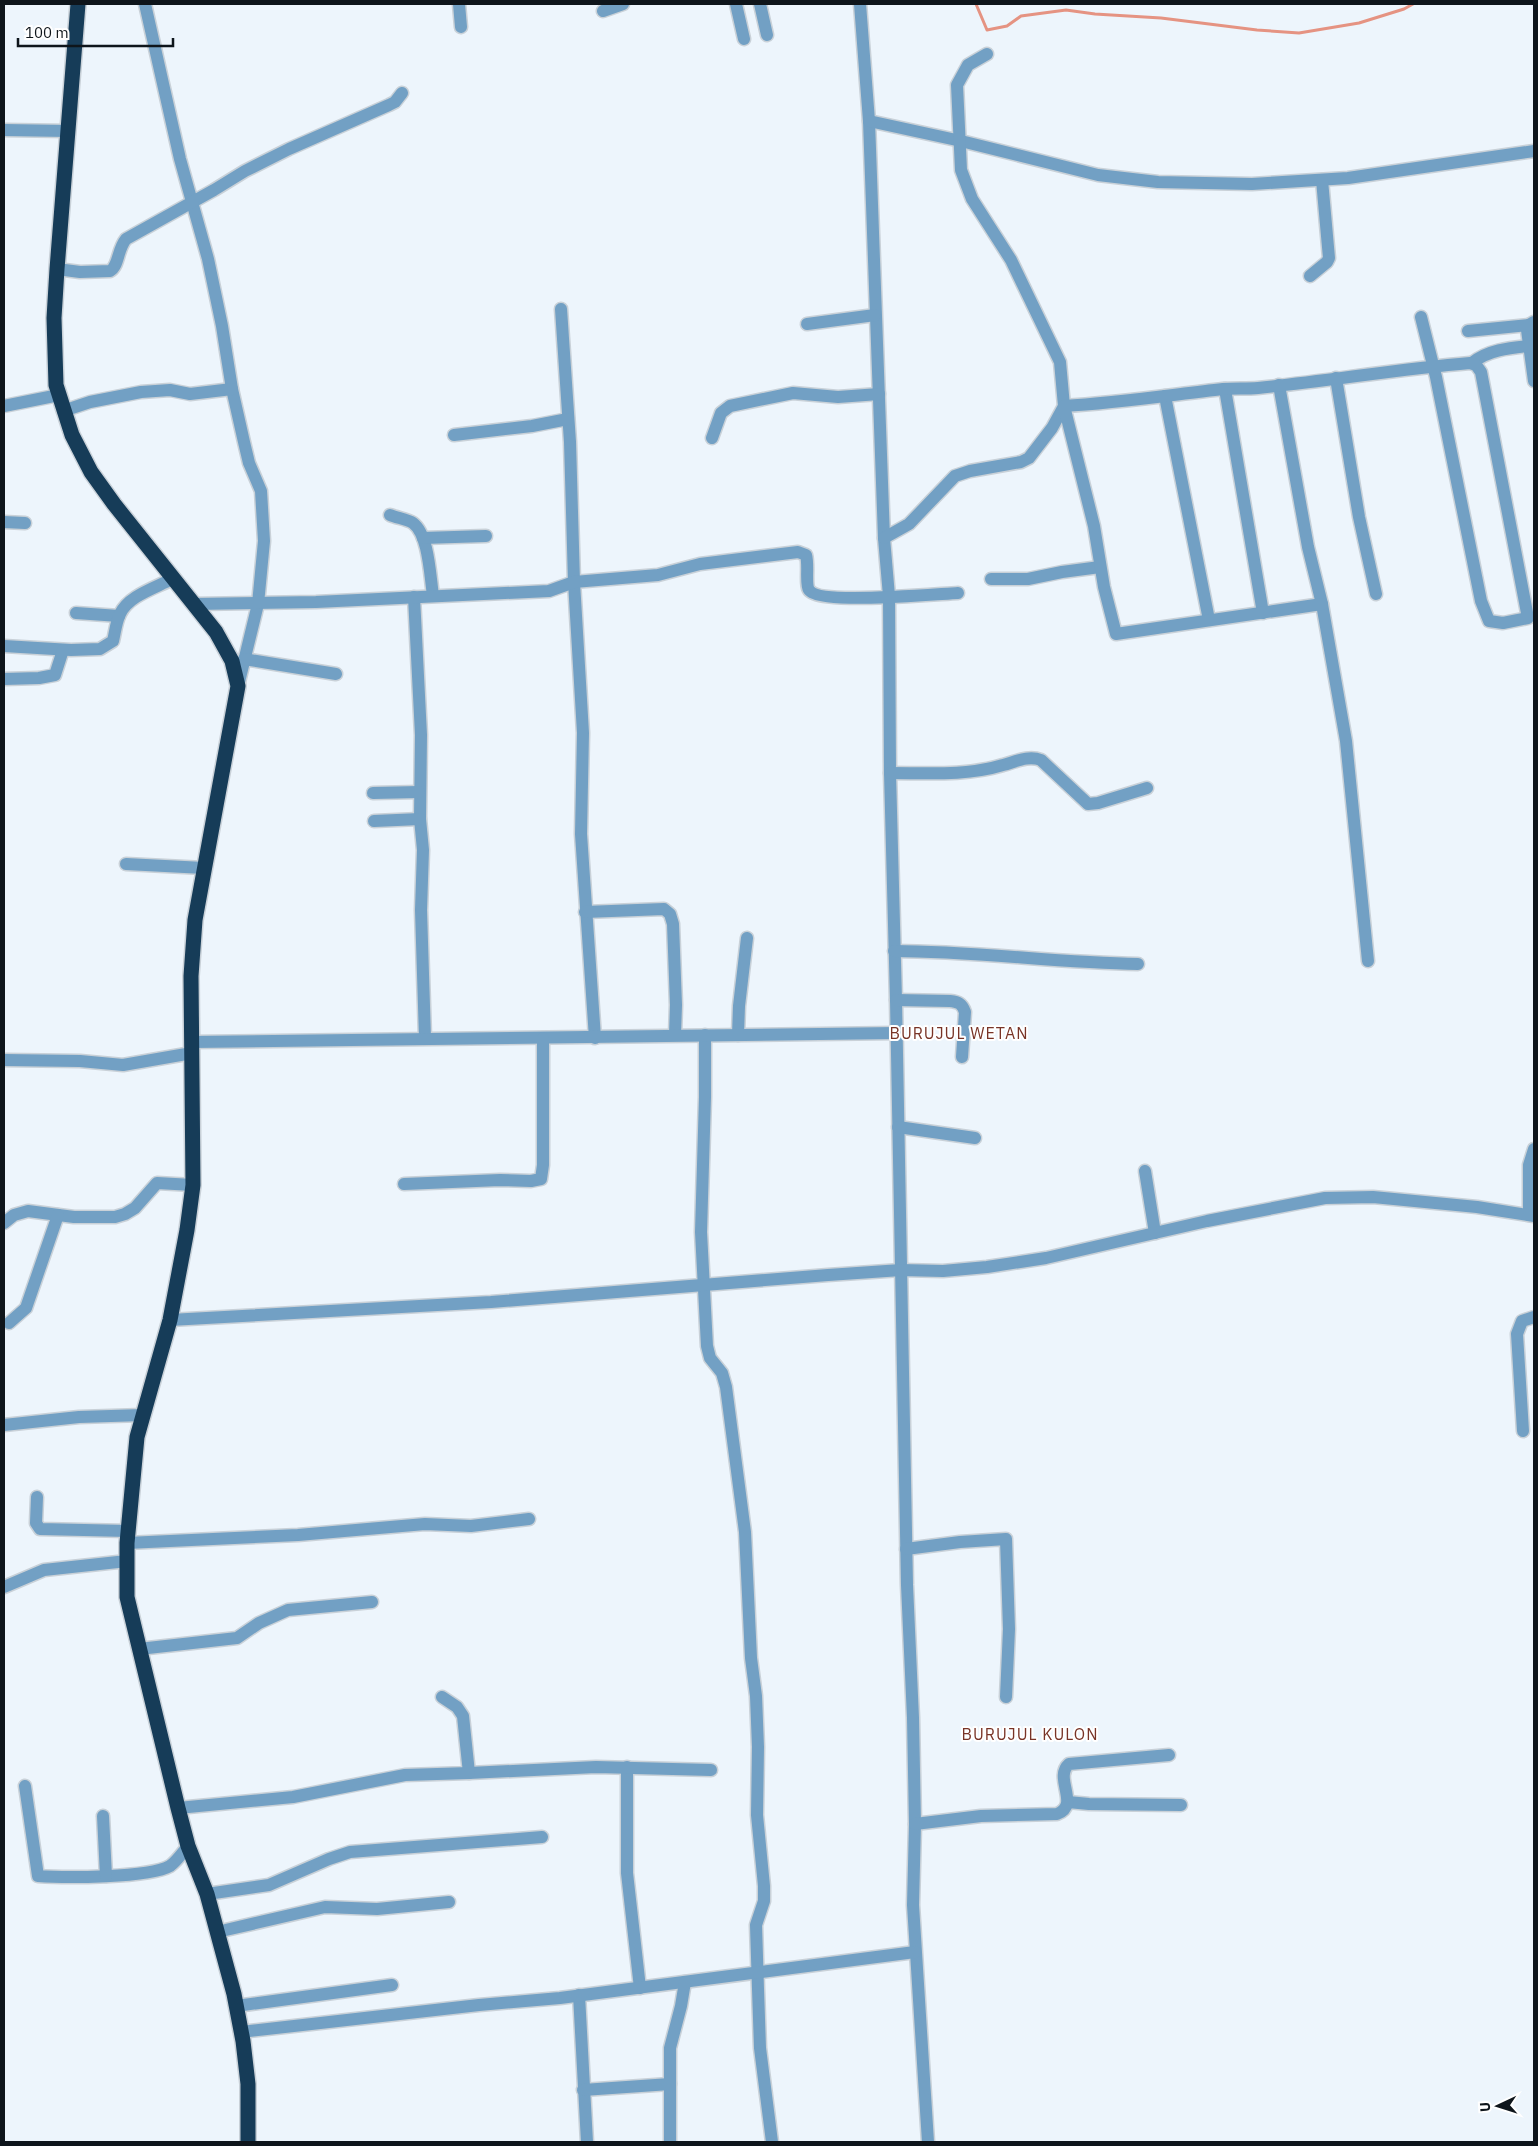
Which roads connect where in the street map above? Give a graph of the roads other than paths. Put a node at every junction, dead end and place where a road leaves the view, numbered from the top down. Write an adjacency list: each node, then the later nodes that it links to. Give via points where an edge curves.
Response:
1 (78, 4): 16 (highway)
2 (146, 4): 20 (street)
3 (459, 4): 9 (street)
4 (623, 4): 8 (street)
5 (736, 4): 11 (street)
6 (760, 4): 10 (street)
7 (860, 4): 14 (street)
8 (603, 11)
9 (461, 27)
10 (768, 35)
11 (744, 39)
12 (987, 54): 17 (street, via 968,65 958,81)
13 (402, 93): 20 (street, via 395,102 289,148)
14 (868, 121): 17 (street); 24 (street)
15 (4, 130): 16 (street)
16 (68, 131): 21 (highway)
17 (957, 140): 19 (street, via 1119,179 1220,184); 41 (street, via 966,188 1012,260 1060,362)
18 (1534, 152): 19 (street)
19 (1322, 180): 22 (street, via 1329,258)
20 (192, 202): 21 (street, via 126,239 120,246 115,267 110,271); 35 (street, via 214,288)
21 (56, 269): 38 (highway, via 54,367)
22 (1310, 276)
23 (561, 309): 43 (street)
24 (875, 316): 27 (street); 37 (street)
25 (1421, 317): 31 (street)
26 (1532, 323): 28 (street); 29 (street, via 1527,330)
27 (807, 324)
28 (1468, 331)
29 (1529, 346): 30 (street, via 1487,354); 33 (street)
30 (1472, 363): 31 (street); 31 (street, via 1481,372 1528,618 1503,623 1489,621 1481,601)
31 (1434, 366): 32 (street)
32 (1336, 378): 34 (street); 57 (street)
33 (1534, 381)
34 (1279, 385): 36 (street); 63 (street, via 1308,547)
35 (232, 389): 42 (street, via 190,394 170,390 141,392); 62 (street, via 262,498 264,542)
36 (1225, 389): 39 (street); 65 (street)
37 (879, 394): 45 (street, via 838,397 793,393 730,406 721,413); 51 (street)
38 (59, 395): 40 (street); 42 (highway)
39 (1165, 396): 41 (street); 67 (street)
40 (4, 406)
41 (1064, 406): 51 (street, via 1030,458 955,476 909,524); 52 (street, via 1094,526)
42 (63, 411): 53 (highway, via 91,472)
43 (568, 419): 44 (street); 55 (street)
44 (454, 435)
45 (712, 438)
46 (390, 516): 50 (street, via 412,522)
47 (4, 522): 48 (street)
48 (24, 523)
49 (486, 536): 50 (street)
50 (423, 538): 58 (street)
51 (884, 538): 59 (street)
52 (1100, 567): 54 (street, via 1028,579); 67 (street, via 1116,634)
53 (172, 579): 61 (highway); 66 (street, via 135,598 124,606)
54 (991, 579)
55 (574, 582): 58 (street, via 549,591); 59 (street, via 658,575 700,564 798,552 804,553 808,560 807,586 812,593 851,599); 82 (street, via 583,734 581,834)
56 (958, 593): 59 (street)
57 (1376, 594)
58 (433, 595): 60 (street)
59 (889, 596): 74 (street)
60 (414, 597): 62 (street); 76 (street, via 421,735)
61 (194, 604): 62 (street); 73 (highway, via 225,646)
62 (258, 604): 70 (street)
63 (1322, 604): 65 (street); 85 (street, via 1346,741)
64 (76, 613): 66 (street)
65 (1263, 613): 67 (street)
66 (119, 616): 69 (street, via 112,641 106,646)
67 (1209, 620)
68 (4, 646): 69 (street)
69 (63, 650): 72 (street, via 55,675)
70 (244, 659): 71 (street); 73 (street)
71 (336, 674)
72 (4, 679)
73 (238, 686): 81 (highway)
74 (890, 773): 75 (street, via 968,772 1032,758 1041,760 1088,804); 84 (street)
75 (1147, 788)
76 (419, 792): 77 (street); 78 (street)
77 (373, 793)
78 (420, 819): 79 (street); 92 (street)
79 (374, 821)
80 (126, 864): 81 (street)
81 (204, 868): 95 (highway, via 193,937)
82 (586, 912): 91 (street, via 664,909 669,912 673,924); 94 (street)
83 (747, 938): 90 (street)
84 (894, 951): 86 (street); 87 (street)
85 (1368, 961)
86 (1138, 964)
87 (896, 1000): 88 (street); 96 (street, via 950,1001 963,1006)
88 (896, 1033): 90 (street); 98 (street)
89 (705, 1035): 90 (street); 91 (street); 109 (street)
90 (738, 1035)
91 (675, 1036): 94 (street)
92 (424, 1038): 93 (street); 95 (street)
93 (543, 1038): 94 (street); 102 (street, via 541,1179)
94 (595, 1038)
95 (192, 1048): 97 (street, via 123,1065); 103 (highway)
96 (962, 1057)
97 (4, 1060)
98 (898, 1127): 99 (street); 108 (street)
99 (975, 1138)
100 (1534, 1149): 105 (street, via 1530,1165)
101 (1145, 1171): 107 (street)
102 (404, 1184)
103 (193, 1185): 104 (street, via 157,1183 130,1213 115,1217); 111 (highway)
104 (58, 1215): 106 (street, via 28,1211 14,1215); 112 (street, via 26,1308)
105 (1532, 1215): 107 (street, via 1392,1199 1325,1198)
106 (4, 1224)
107 (1155, 1233): 108 (street, via 1046,1258 987,1267)
108 (901, 1270): 109 (street); 119 (street)
109 (703, 1284): 111 (street, via 491,1302); 143 (street, via 707,1346 710,1358 722,1372 726,1387 745,1532 756,1696 757,1815 764,1886 764,1900 756,1925)
110 (1534, 1317): 115 (street, via 1522,1321 1517,1334)
111 (170, 1320): 113 (highway)
112 (9, 1323)
113 (143, 1415): 114 (street, via 79,1417); 118 (highway, via 137,1437)
114 (4, 1425)
115 (1523, 1431)
116 (37, 1497): 118 (street, via 36,1523 40,1529)
117 (529, 1519): 118 (street, via 471,1526 425,1524 298,1535)
118 (128, 1537): 120 (highway)
119 (906, 1549): 125 (street, via 1006,1539 1009,1629); 135 (street)
120 (127, 1561): 121 (street, via 44,1570); 123 (highway, via 127,1597)
121 (4, 1587)
122 (372, 1602): 123 (street, via 288,1610 259,1623 237,1638)
123 (139, 1649): 133 (highway)
124 (442, 1697): 129 (street, via 457,1706 463,1716)
125 (1006, 1697)
126 (1169, 1755): 131 (street, via 1069,1764 1064,1773)
127 (627, 1767): 128 (street); 129 (street); 146 (street, via 627,1874)
128 (711, 1770)
129 (469, 1773): 133 (street, via 405,1775 293,1797)
130 (25, 1786): 138 (street, via 38,1876)
131 (1068, 1802): 132 (street); 135 (street, via 1058,1814 981,1816)
132 (1181, 1805)
133 (178, 1808): 137 (highway)
134 (102, 1816): 138 (street)
135 (915, 1824): 142 (street)
136 (542, 1837): 139 (street, via 350,1852 269,1885)
137 (188, 1846): 138 (street, via 169,1866); 139 (highway)
138 (106, 1876)
139 (206, 1894): 141 (highway)
140 (449, 1902): 141 (street, via 377,1909 325,1908)
141 (216, 1932): 148 (highway)
142 (915, 1952): 143 (street); 156 (street)
143 (758, 1974): 144 (street); 155 (street, via 760,2048)
144 (685, 1982): 146 (street); 150 (street, via 670,2048)
145 (392, 1985): 148 (street)
146 (640, 1988): 147 (street)
147 (580, 1995): 149 (street); 151 (street)
148 (236, 2006): 149 (highway)
149 (241, 2032): 152 (highway, via 248,2084)
150 (670, 2084): 151 (street); 154 (street)
151 (583, 2090): 153 (street)
152 (248, 2142)
153 (586, 2142)
154 (670, 2142)
155 (772, 2142)
156 (928, 2142)

